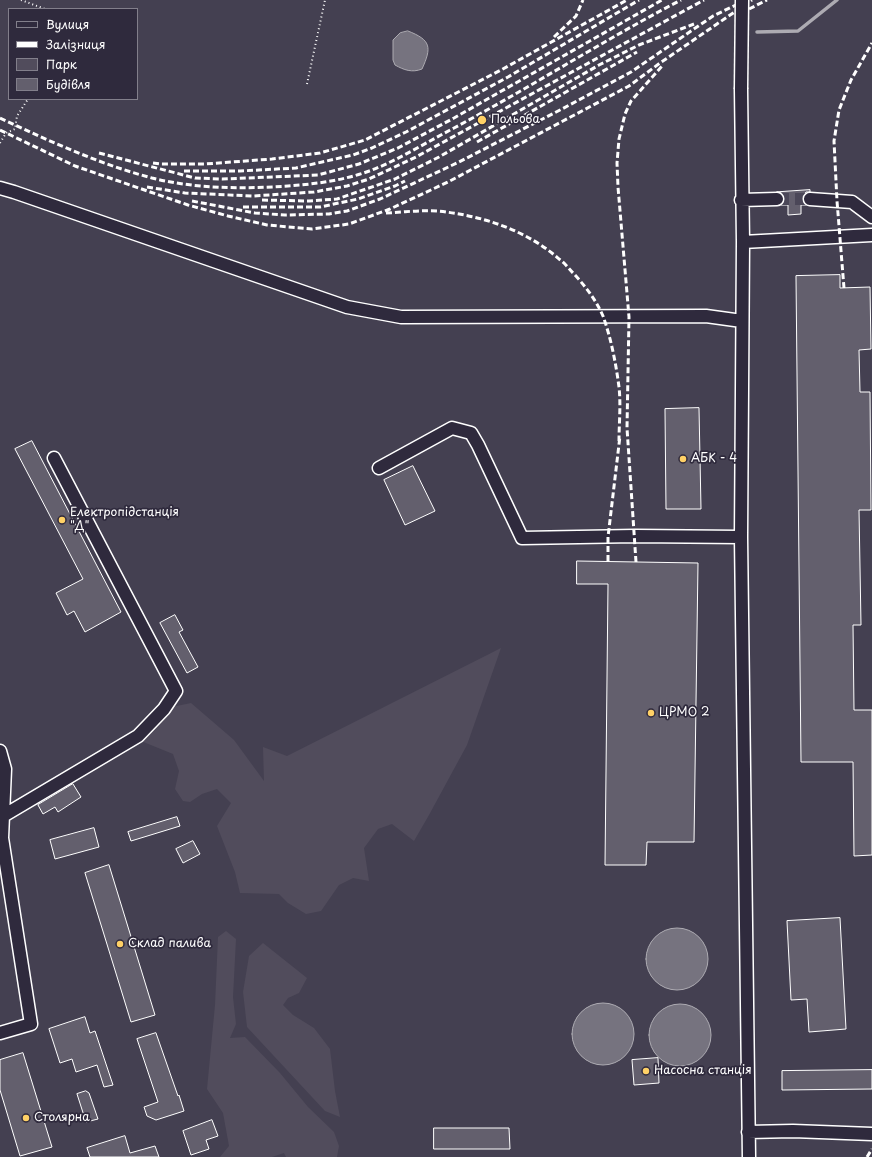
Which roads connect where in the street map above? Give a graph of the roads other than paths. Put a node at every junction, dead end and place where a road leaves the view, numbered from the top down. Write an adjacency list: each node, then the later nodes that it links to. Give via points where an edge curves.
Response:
1 (742, 0): 5 (street, bridge)
2 (0, 188): 9 (street, via 347,307 401,318 706,316)
3 (810, 198): 6 (street, via 852,202)
4 (777, 199): 5 (street)
5 (741, 200): 8 (street)
6 (872, 217)
7 (872, 235): 8 (street)
8 (743, 242): 9 (street)
9 (742, 321): 12 (street)
10 (54, 458): 14 (street, via 176,691 164,709 138,736)
11 (379, 468): 12 (street, via 452,428 471,434 478,445 522,538)
12 (741, 537): 16 (street)
13 (0, 751): 14 (street, via 5,769)
14 (3, 816): 15 (street, via 2,838 31,1024)
15 (0, 1033)
16 (748, 1132): 17 (street); 18 (street)
17 (872, 1134)
18 (749, 1157)

